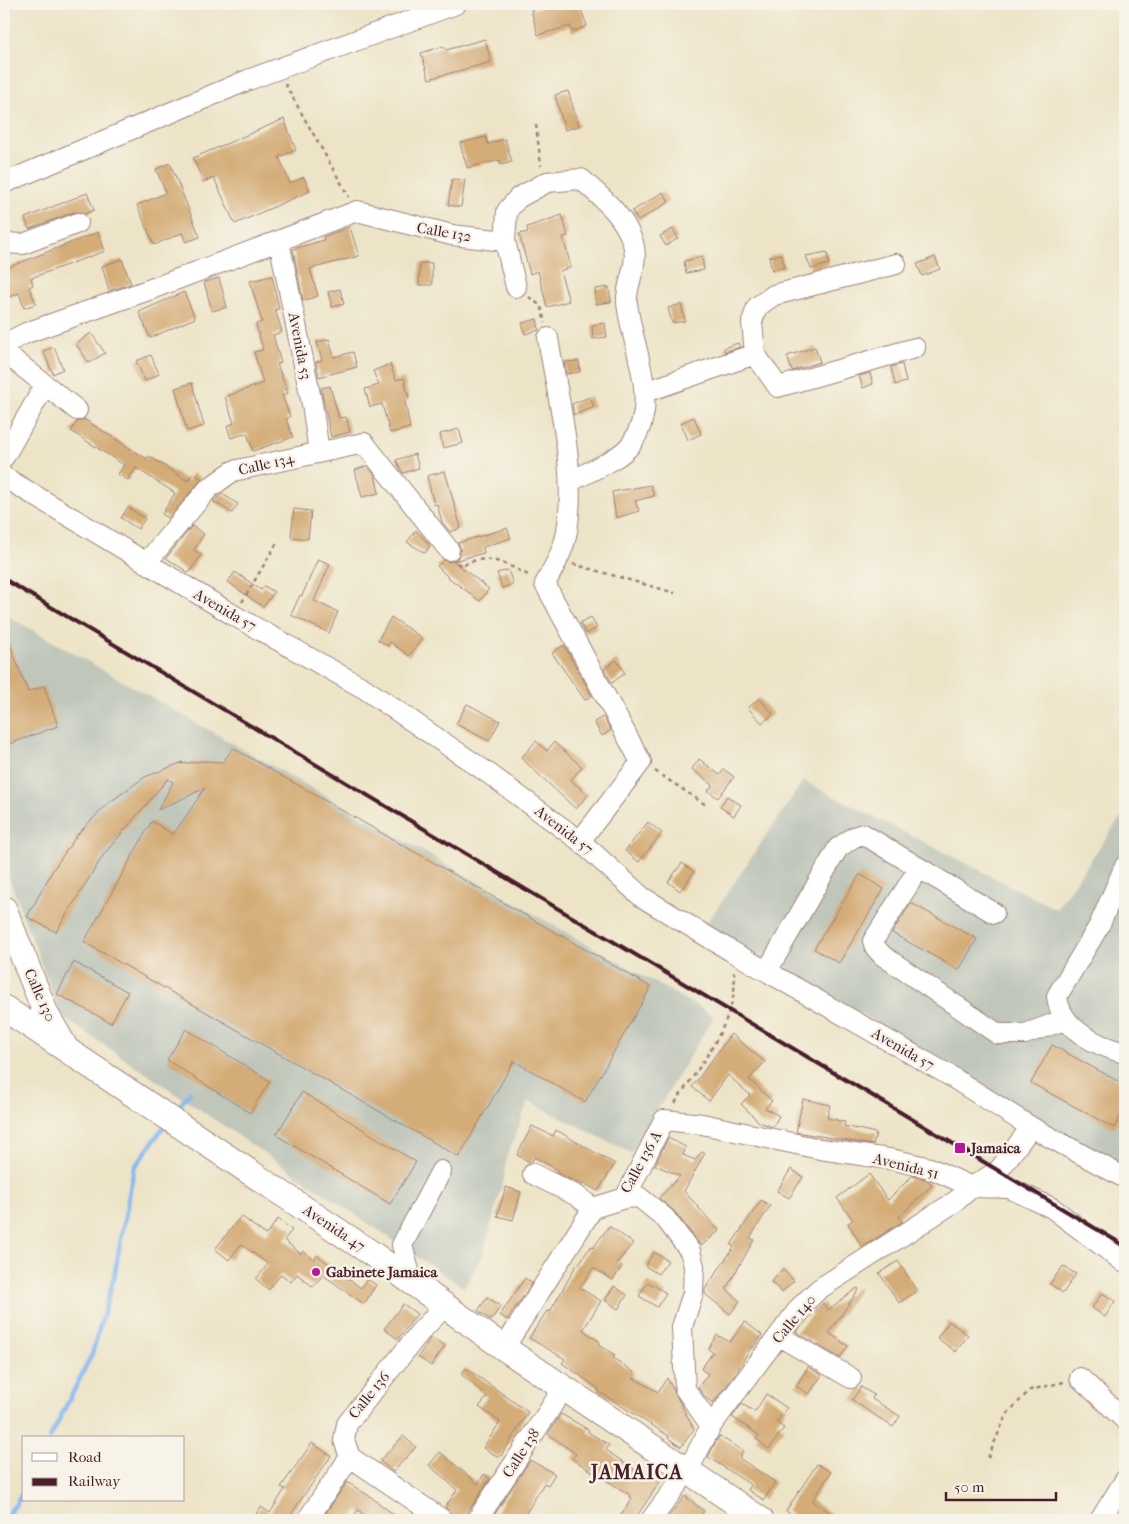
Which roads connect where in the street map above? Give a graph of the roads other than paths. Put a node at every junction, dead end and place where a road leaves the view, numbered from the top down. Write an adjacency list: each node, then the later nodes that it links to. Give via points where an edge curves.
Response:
1 (456, 4): 2 (street, via 248,80)
2 (4, 183)
3 (78, 223): 6 (street, via 23,244)
4 (279, 241): 5 (street, Calle 132, via 357,211 452,235); 10 (street, via 26,333); 17 (street, Avenida 53)
5 (505, 241): 8 (street); 15 (street, via 507,212 518,198 547,182 581,180 618,213 633,241 635,267 626,301)
6 (4, 244)
7 (896, 264): 13 (street, via 774,294 757,308 752,322)
8 (516, 287)
9 (548, 338): 20 (street)
10 (4, 344)
11 (915, 348): 13 (street, via 778,387)
12 (4, 352): 14 (street)
13 (756, 354): 15 (street)
14 (45, 385): 16 (street); 18 (street)
15 (645, 392): 20 (street, via 643,419 631,444 606,463)
16 (77, 410)
17 (319, 452): 21 (street, Calle 134, via 364,443); 22 (street, Calle 134, via 233,471 208,489)
18 (4, 458)
19 (4, 477): 22 (street, Avenida 57)
20 (571, 481): 23 (street, via 567,532 558,560 545,584 641,762)
21 (449, 550)
22 (146, 564): 23 (street, Avenida 57, via 365,688)
23 (580, 840): 28 (street, Avenida 57, via 642,897)
24 (1125, 866): 30 (street, via 1099,926 1057,996)
25 (919, 868): 27 (street); 28 (street, via 863,834 854,837 838,848); 30 (street, via 873,941 882,955 998,1034 1025,1034)
26 (4, 909): 31 (main road, Calle 130, via 46,1014)
27 (994, 913)
28 (767, 971): 34 (street, Avenida 57, via 947,1074)
29 (4, 1008): 31 (main road, Avenida 47)
30 (1064, 1020): 32 (street, via 1108,1049)
31 (67, 1051): 42 (main road, Avenida 47)
32 (1125, 1053)
33 (664, 1120): 38 (street, Avenida 51, via 702,1124 820,1149 895,1160 930,1168); 39 (street, Calle 136 A)
34 (1031, 1127): 37 (street, Avenida 57); 38 (street, Calle 140, via 999,1170)
35 (441, 1171): 42 (street, via 402,1245)
36 (533, 1174): 40 (street, via 577,1196)
37 (1125, 1178)
38 (972, 1187): 41 (street, Avenida 51, via 1009,1188 1052,1208); 44 (street, Calle 140, via 956,1201 819,1289 800,1307)
39 (625, 1198): 40 (street, Calle 136 A); 50 (street, via 639,1197 665,1218 690,1251 694,1266 694,1293 682,1327 685,1389)
40 (593, 1208): 45 (street)
41 (1125, 1263)
42 (412, 1282): 43 (main road, Avenida 47)
43 (445, 1306): 45 (main road, Avenida 47); 51 (street, Calle 136, via 346,1424 344,1440)
44 (779, 1336): 46 (street); 50 (street, Calle 140)
45 (504, 1348): 48 (main road, Avenida 47)
46 (851, 1378)
47 (1080, 1378): 49 (street)
48 (565, 1386): 52 (main road, Avenida 47); 56 (street, Calle 138)
49 (1125, 1420)
50 (711, 1426): 52 (street, Calle 140)
51 (350, 1457): 54 (street); 55 (street)
52 (688, 1470): 57 (street, Calle 140); 58 (main road, Avenida 47)
53 (1125, 1480): 59 (street)
54 (307, 1520)
55 (443, 1520)
56 (477, 1520)
57 (651, 1520)
58 (761, 1520)
59 (1100, 1520)

